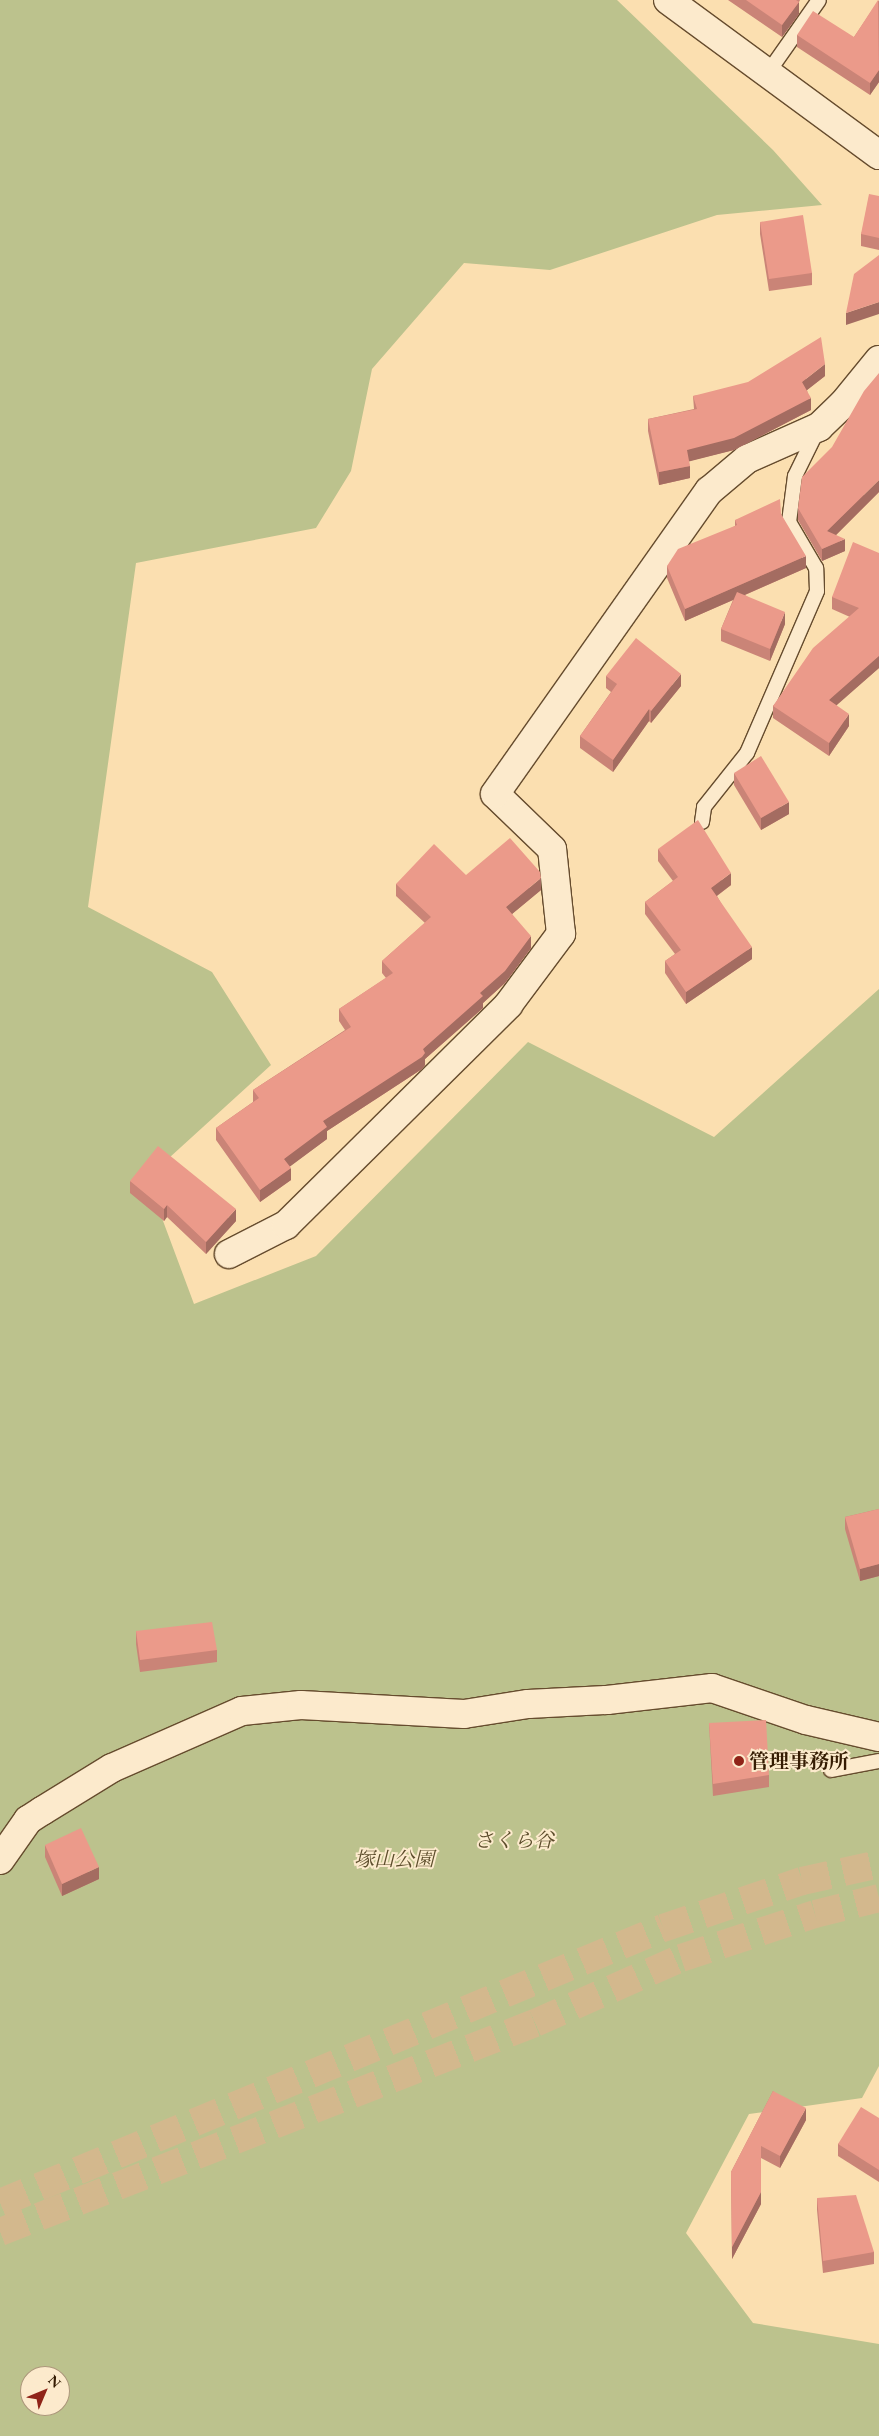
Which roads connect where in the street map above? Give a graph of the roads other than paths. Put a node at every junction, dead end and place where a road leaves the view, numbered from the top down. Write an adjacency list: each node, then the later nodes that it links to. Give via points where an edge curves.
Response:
1 (819, 0): 3 (lane)
2 (672, 1): 3 (street)
3 (767, 74): 4 (street)
4 (879, 155)
5 (879, 360): 6 (street, via 843,404)
6 (819, 426): 7 (lane, via 795,476 789,522 816,568 817,591 747,753 704,807); 8 (street, via 747,459 709,491 495,794 552,849 561,934 508,1005 286,1224)
7 (702, 822)
8 (229, 1254)
9 (879, 1737): 12 (street, via 806,1720 712,1688 607,1700 528,1704 464,1714 301,1705 242,1711 112,1768 50,1806 28,1820)
10 (879, 1761): 11 (lane)
11 (831, 1770)
12 (0, 1860)

